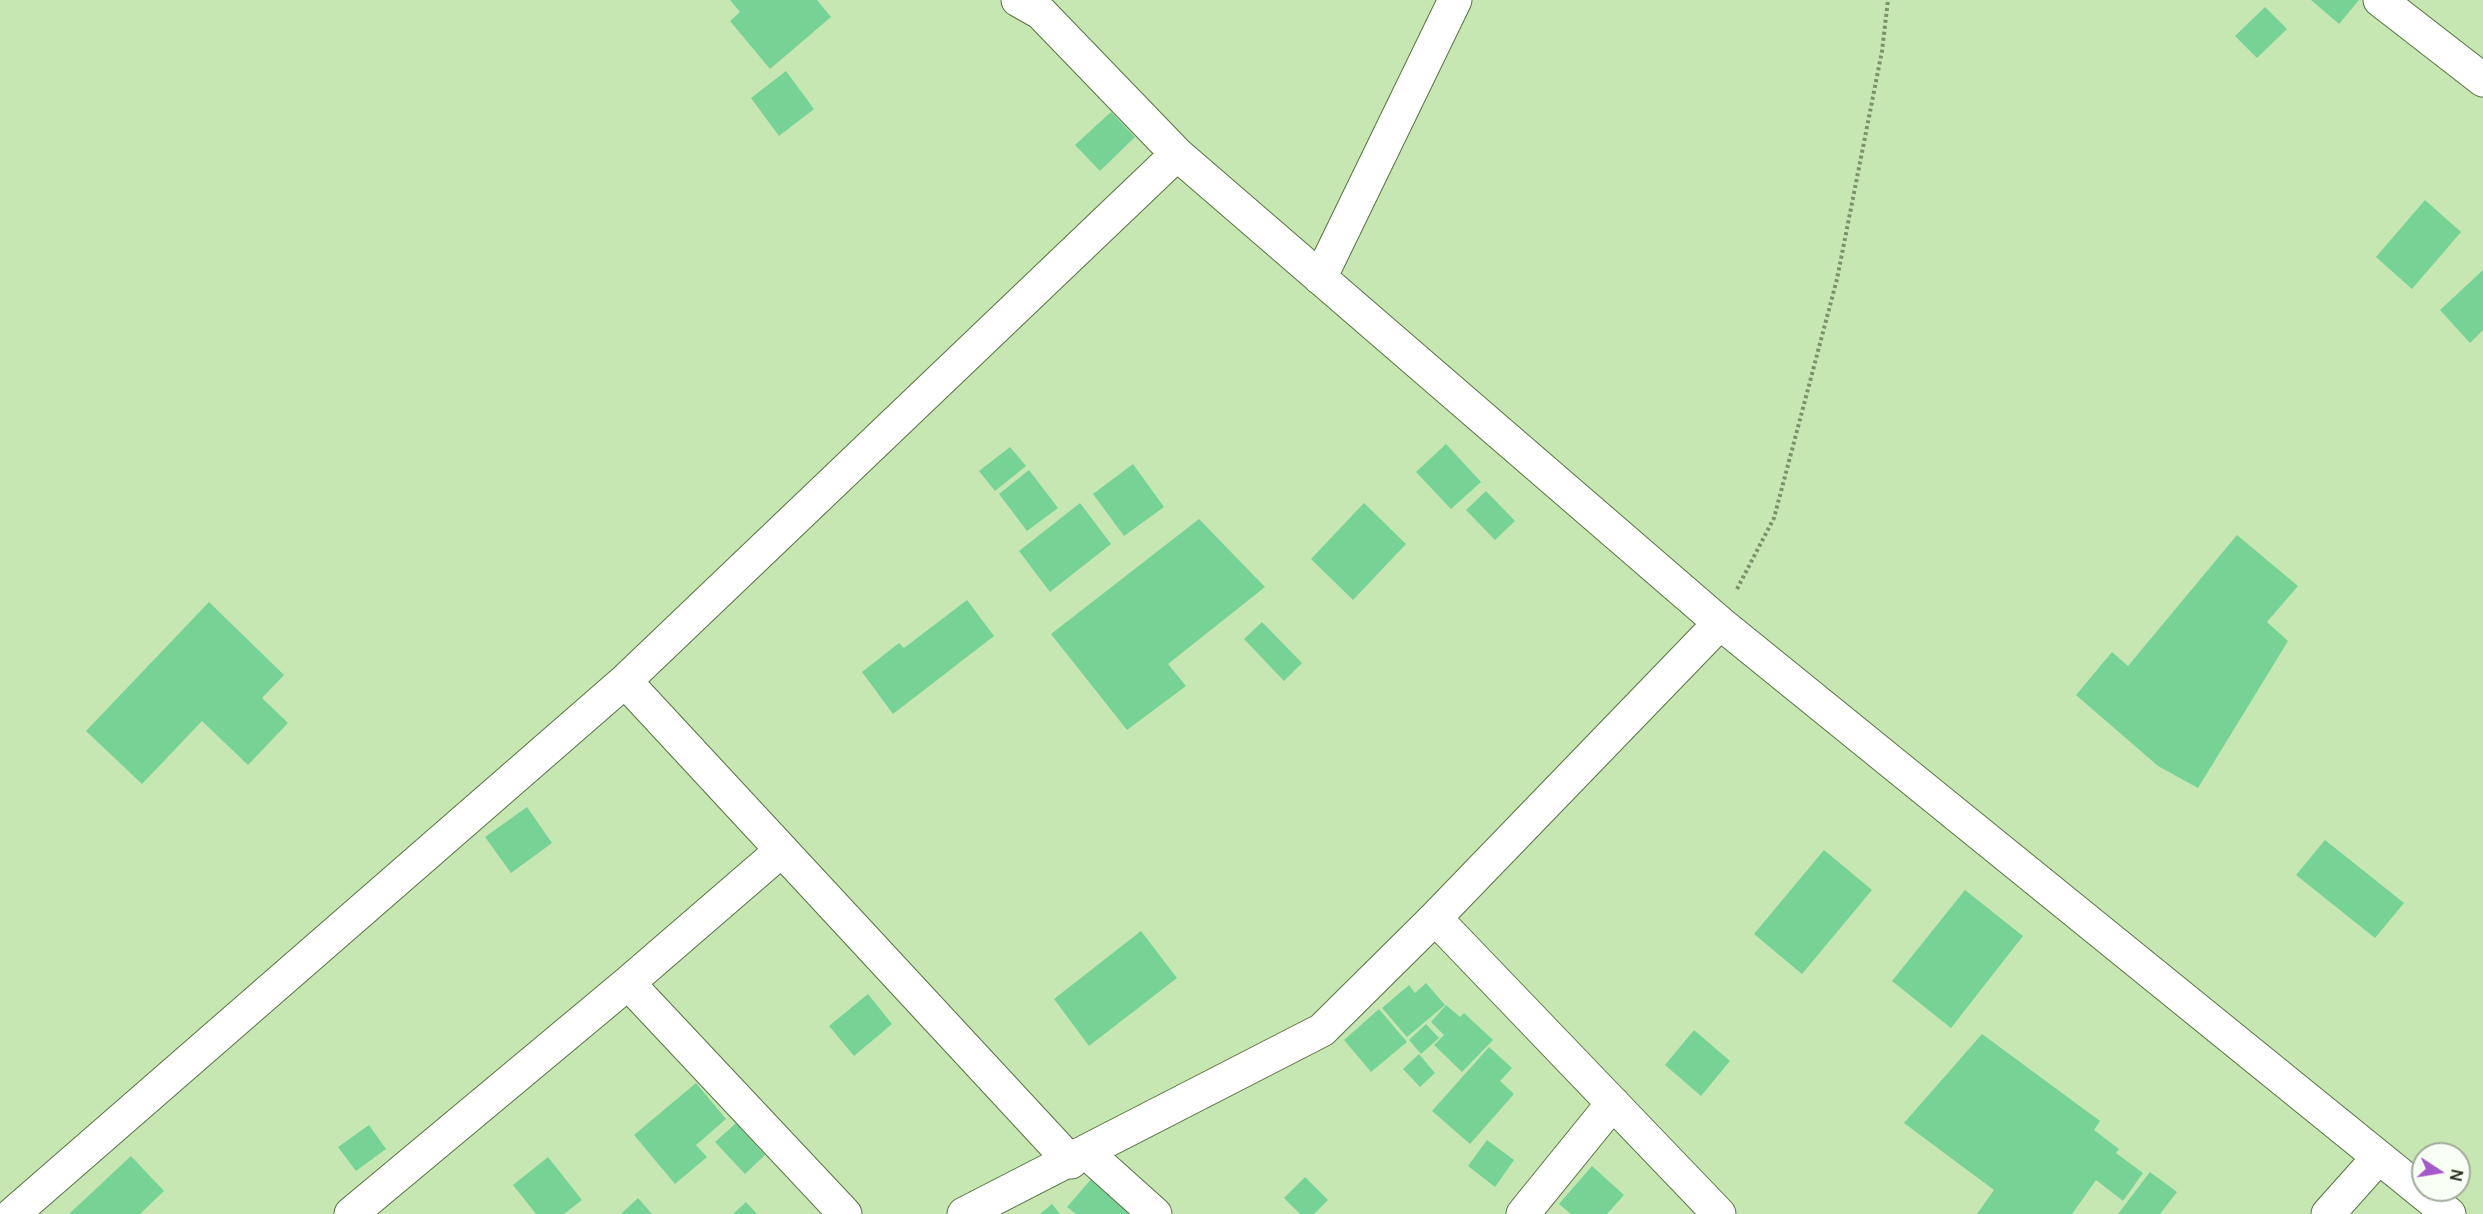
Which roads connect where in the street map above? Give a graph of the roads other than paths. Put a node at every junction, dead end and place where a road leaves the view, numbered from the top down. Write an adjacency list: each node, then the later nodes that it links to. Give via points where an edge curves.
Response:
1 (1018, 0): 5 (street, via 1041,13)
2 (1455, 0): 6 (street)
3 (2380, 0): 4 (street)
4 (2483, 80)
5 (1177, 154): 6 (street); 8 (street)
6 (1320, 278): 7 (street)
7 (1720, 623): 10 (street); 14 (street)
8 (625, 681): 9 (street); 15 (street)
9 (782, 850): 11 (street); 13 (street)
10 (1435, 918): 12 (street); 13 (street, via 1322,1030)
11 (628, 983): 16 (street); 17 (street)
12 (1613, 1103): 20 (street); 21 (street)
13 (1079, 1157): 18 (street); 19 (street)
14 (2378, 1158): 22 (street); 23 (street)
15 (13, 1214)
16 (351, 1214)
17 (845, 1214)
18 (964, 1214)
19 (1155, 1214)
20 (1523, 1214)
21 (1719, 1214)
22 (2328, 1214)
23 (2449, 1214)

